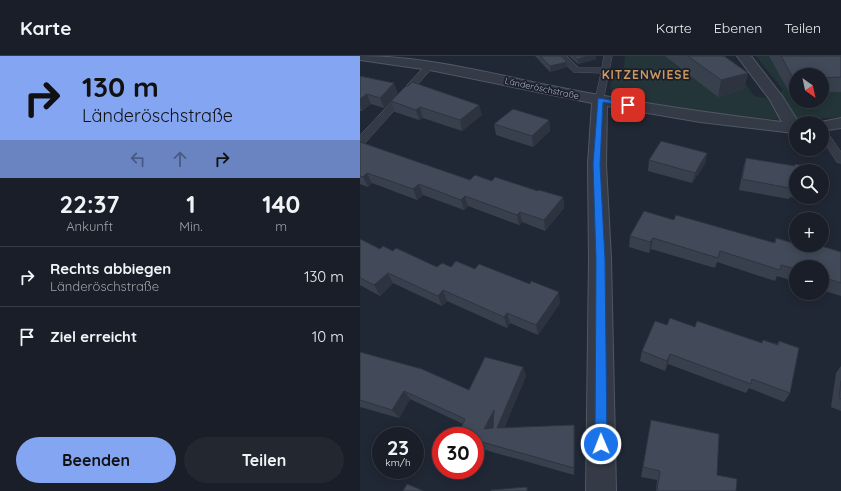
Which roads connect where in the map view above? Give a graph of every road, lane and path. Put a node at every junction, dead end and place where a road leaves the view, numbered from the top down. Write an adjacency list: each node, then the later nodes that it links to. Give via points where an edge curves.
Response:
1 (360, 56): 5 (street, Länderöschstraße)
2 (562, 56): 6 (lane, via 577,70)
3 (608, 56): 6 (lane)
4 (744, 56): 8 (street)
5 (430, 66): 7 (street, Länderöschstraße); 12 (lane)
6 (605, 71): 7 (lane)
7 (600, 100): 11 (street, Länderöschstraße, via 700,117); 15 (street, via 597,164)
8 (789, 119)
9 (841, 123): 10 (street)
10 (829, 125)
11 (789, 127)
12 (360, 142)
13 (829, 142): 14 (lane)
14 (841, 160)
15 (601, 491)

